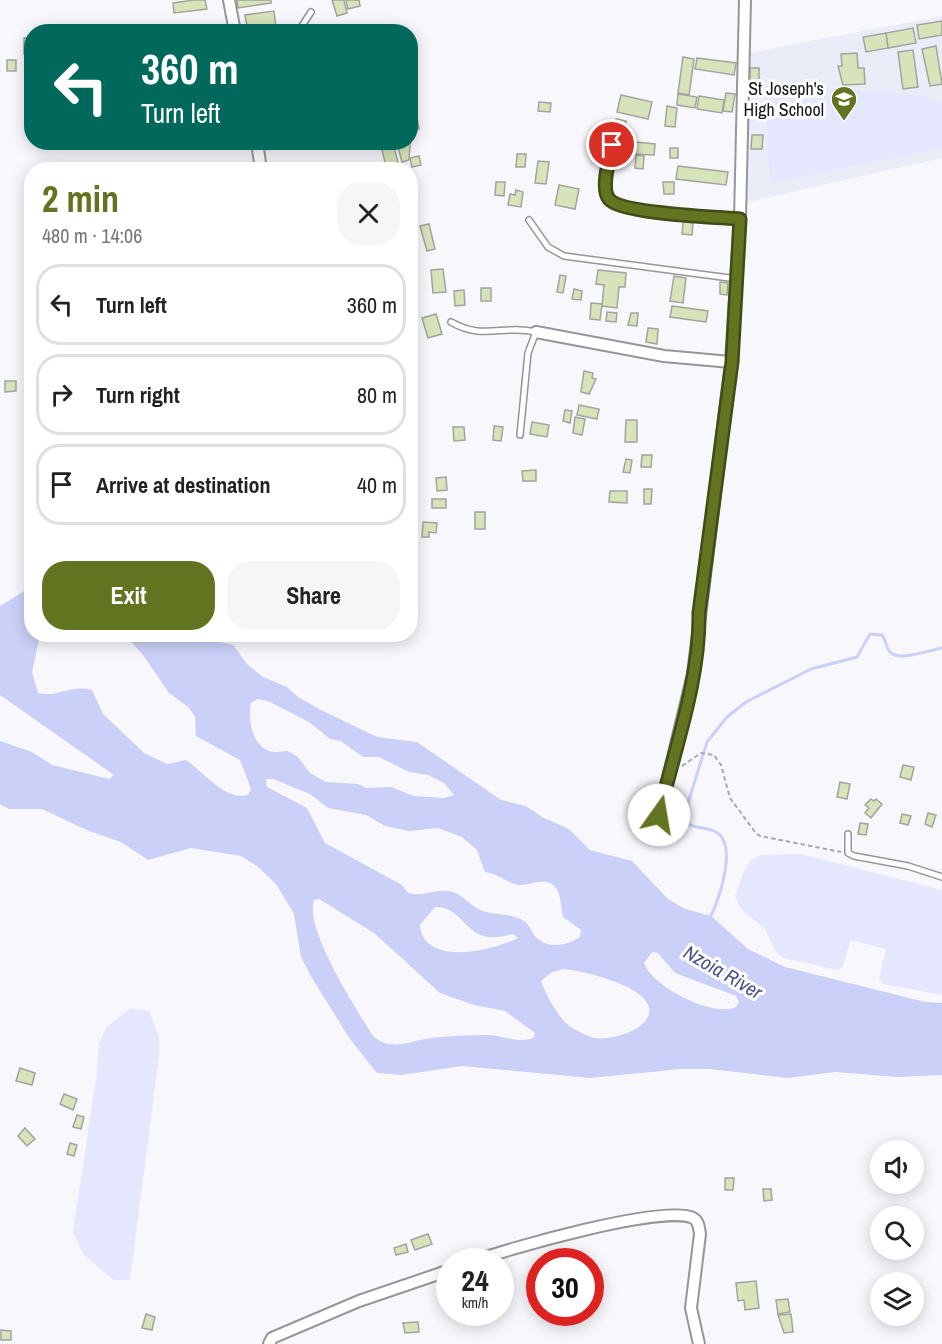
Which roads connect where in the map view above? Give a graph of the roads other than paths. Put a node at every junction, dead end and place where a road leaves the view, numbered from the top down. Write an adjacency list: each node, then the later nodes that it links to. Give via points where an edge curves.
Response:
1 (229, 0): 4 (street)
2 (745, 0): 7 (street)
3 (311, 12): 5 (lane)
4 (234, 24)
5 (303, 24)
6 (612, 145): 7 (lane, via 606,190 608,199 614,203 677,215)
7 (740, 219): 9 (street)
8 (528, 220): 9 (lane, via 548,247 564,256)
9 (736, 279): 12 (street)
10 (452, 322): 11 (lane, via 474,332 519,329)
11 (536, 333): 12 (street, via 664,356); 13 (lane, via 528,353)
12 (732, 362): 14 (street, via 693,674)
13 (520, 435)
14 (659, 815)
15 (848, 834): 16 (lane, via 848,853)
16 (942, 877)
17 (509, 1248): 20 (street, via 588,1229 671,1216 691,1218 698,1223 700,1234 691,1308)
18 (436, 1275): 19 (street, via 359,1301 272,1338)
19 (269, 1344)
20 (699, 1344)

